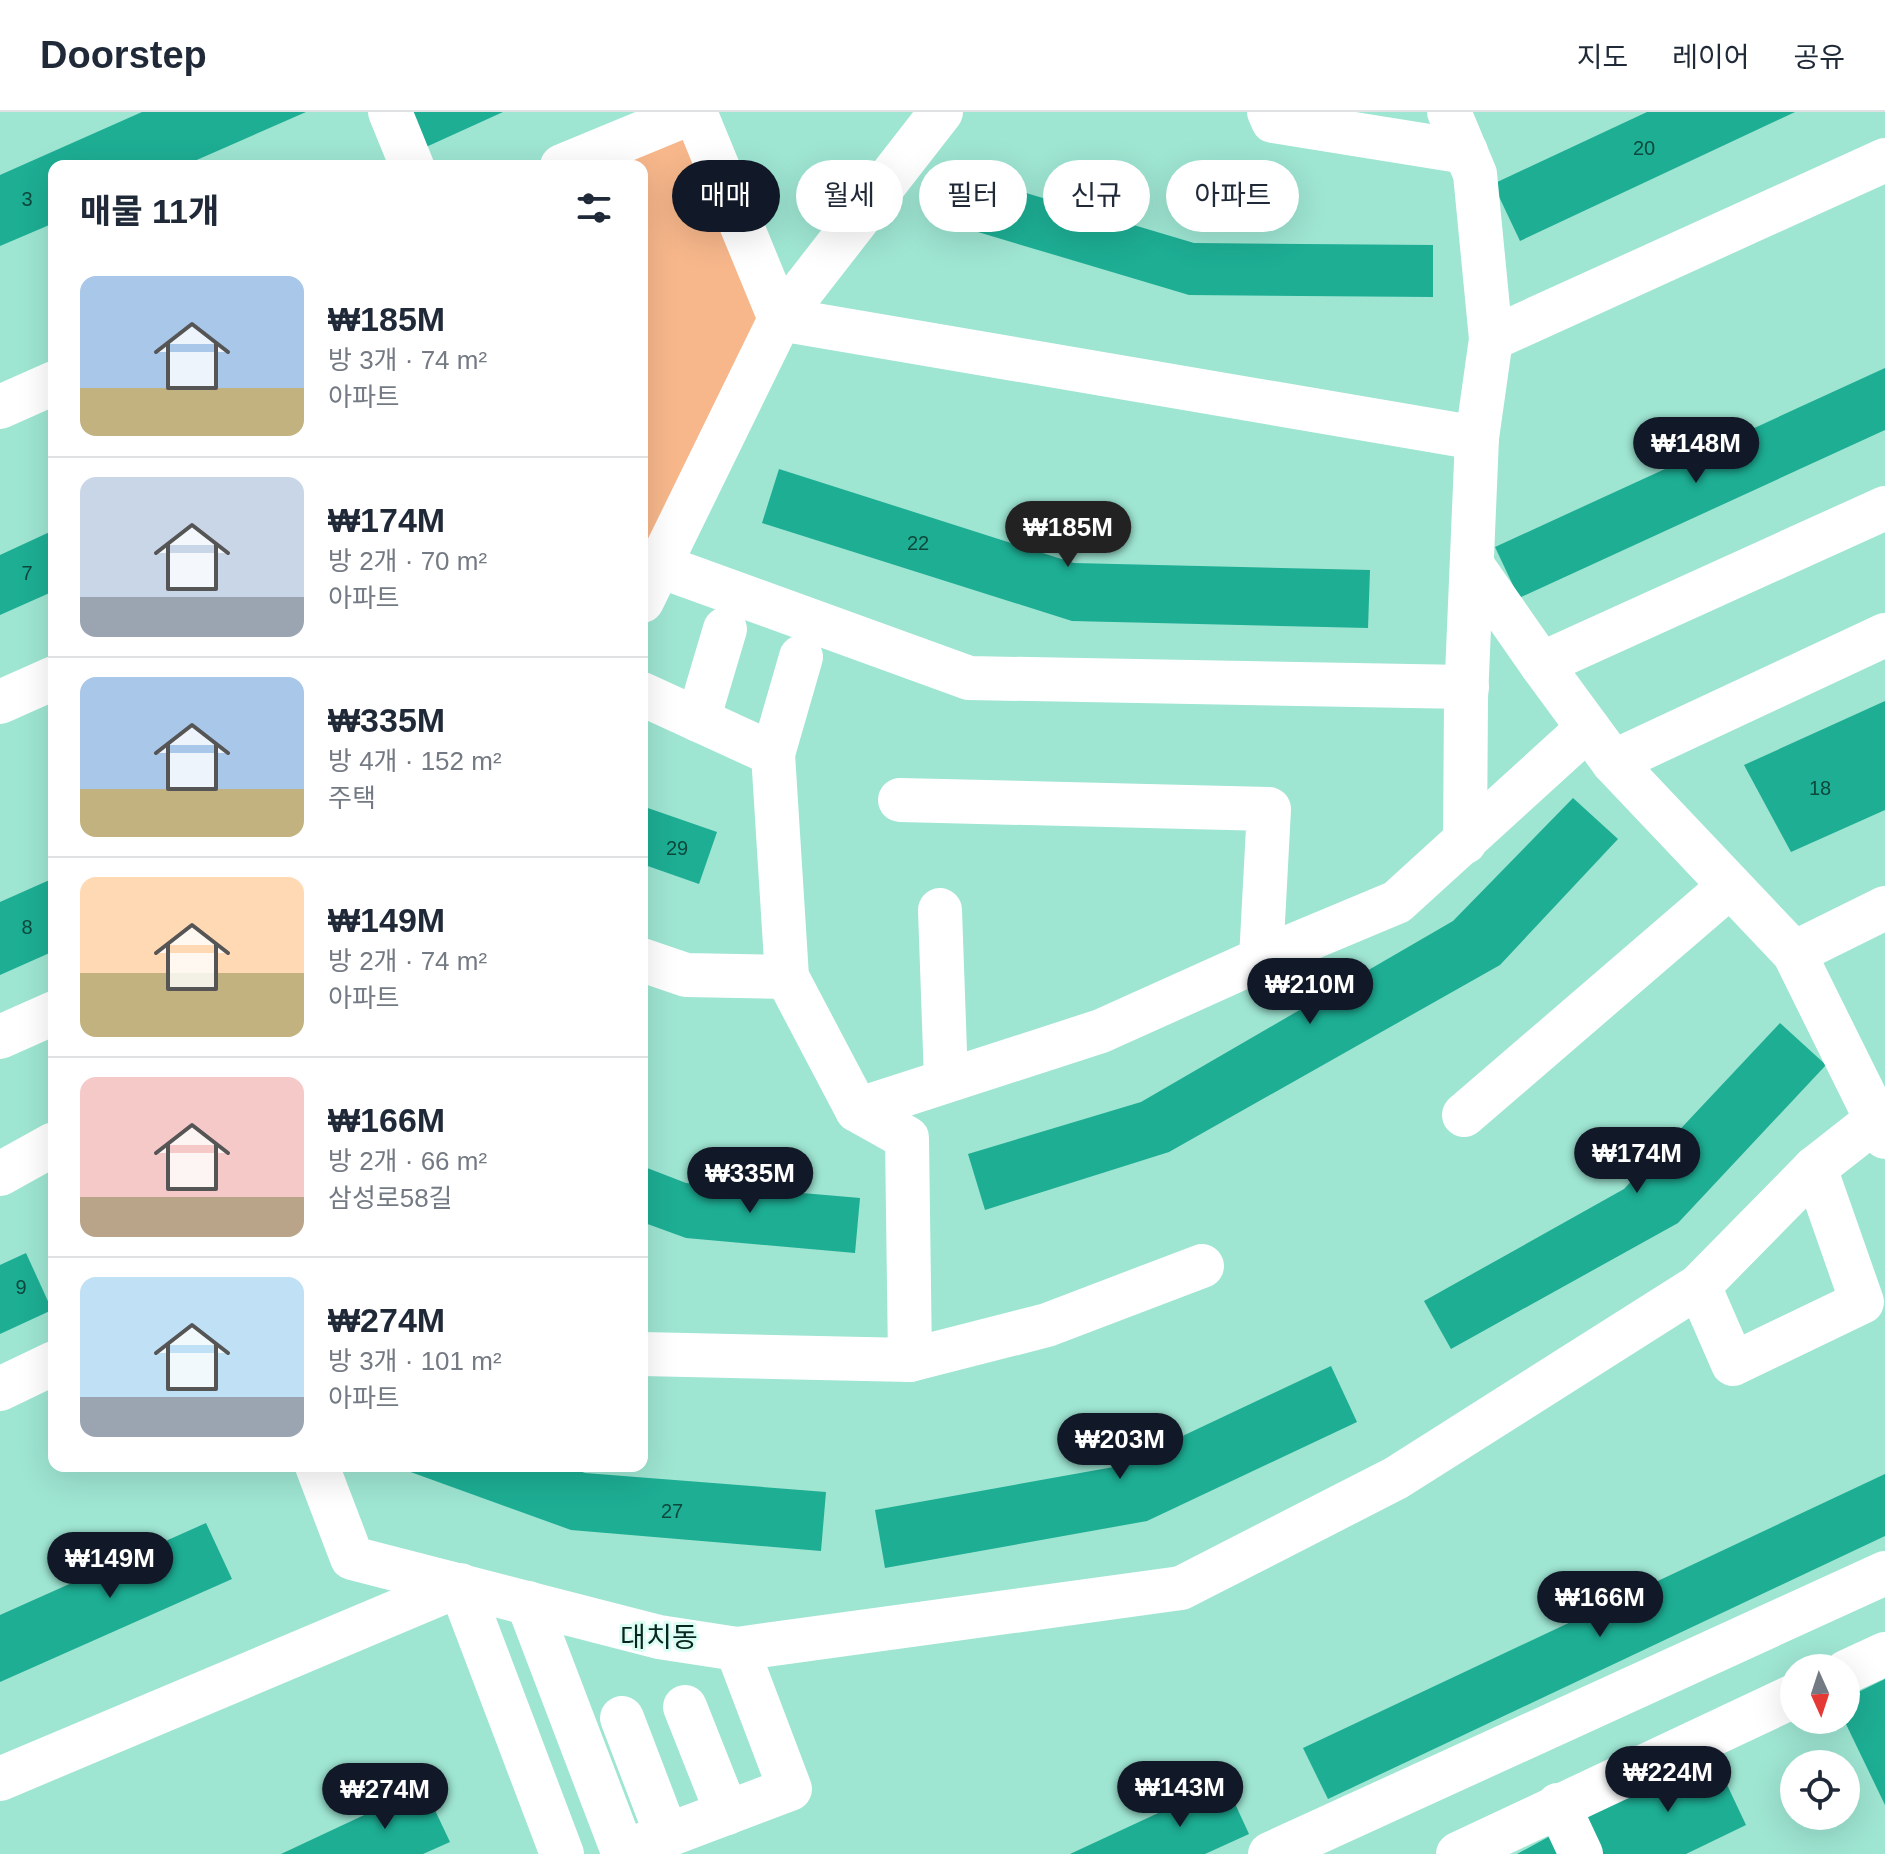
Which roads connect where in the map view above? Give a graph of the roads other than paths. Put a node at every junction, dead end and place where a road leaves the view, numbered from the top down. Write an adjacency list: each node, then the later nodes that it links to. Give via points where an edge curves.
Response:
1 (390, 112): 7 (street)
2 (694, 112): 8 (street); 10 (street)
3 (941, 112): 10 (street)
4 (1449, 112): 6 (street)
5 (1269, 114): 6 (street)
6 (1466, 152): 11 (street, via 1475,174)
7 (410, 160)
8 (577, 160)
9 (1885, 160): 11 (street)
10 (780, 319): 14 (street); 17 (street)
11 (1491, 339): 14 (street)
12 (48, 386): 13 (street)
13 (0, 407)
14 (1477, 438): 16 (street)
15 (1885, 508): 21 (street)
16 (1472, 565): 21 (street); 23 (street)
17 (651, 583): 23 (street, via 969,678)
18 (725, 629): 26 (street)
19 (1885, 635): 27 (street)
20 (801, 657): 28 (street)
21 (1541, 664): 27 (street)
22 (48, 681): 25 (street)
23 (1467, 687): 30 (street)
24 (648, 697): 26 (street)
25 (0, 702)
26 (698, 720): 28 (street)
27 (1601, 745): 30 (street); 31 (street)
28 (773, 754): 37 (street)
29 (900, 800): 35 (street, via 1269,809)
30 (1465, 842): 35 (street, via 1397,902)
31 (1730, 886): 34 (street); 42 (street)
32 (1885, 908): 34 (street)
33 (940, 910): 40 (street)
34 (1794, 953): 43 (street)
35 (1261, 959): 40 (street, via 1101,1031)
36 (648, 962): 37 (street, via 686,975)
37 (787, 977): 41 (street)
38 (48, 1016): 39 (street)
39 (0, 1037)
40 (946, 1080): 41 (street)
41 (857, 1110): 50 (street, via 907,1138)
42 (1464, 1115)
43 (1881, 1128): 45 (street)
44 (48, 1147): 46 (street)
45 (1815, 1168): 48 (street); 48 (street, via 1862,1302 1733,1364)
46 (0, 1174)
47 (1202, 1266): 50 (street, via 1047,1325)
48 (1699, 1286): 59 (street, via 1396,1478 1181,1588)
49 (648, 1354): 50 (street)
50 (910, 1360)
51 (48, 1366): 52 (street)
52 (0, 1389)
53 (319, 1472): 54 (street)
54 (352, 1558): 56 (street); 58 (street)
55 (1885, 1573): 70 (street)
56 (460, 1585): 57 (street); 58 (street); 69 (street)
57 (528, 1603): 59 (street, via 659,1637); 68 (street, via 623,1852)
58 (354, 1630): 65 (street)
59 (737, 1649): 67 (street, via 790,1789)
60 (1885, 1654): 61 (street)
61 (1860, 1666)
62 (1780, 1702): 66 (street)
63 (685, 1707): 67 (street)
64 (622, 1718): 68 (street)
65 (0, 1779)
66 (1558, 1805): 71 (street); 72 (street)
67 (727, 1813): 68 (street)
68 (667, 1836)
69 (562, 1854)
70 (1270, 1854)
71 (1458, 1854)
72 (1581, 1854)

